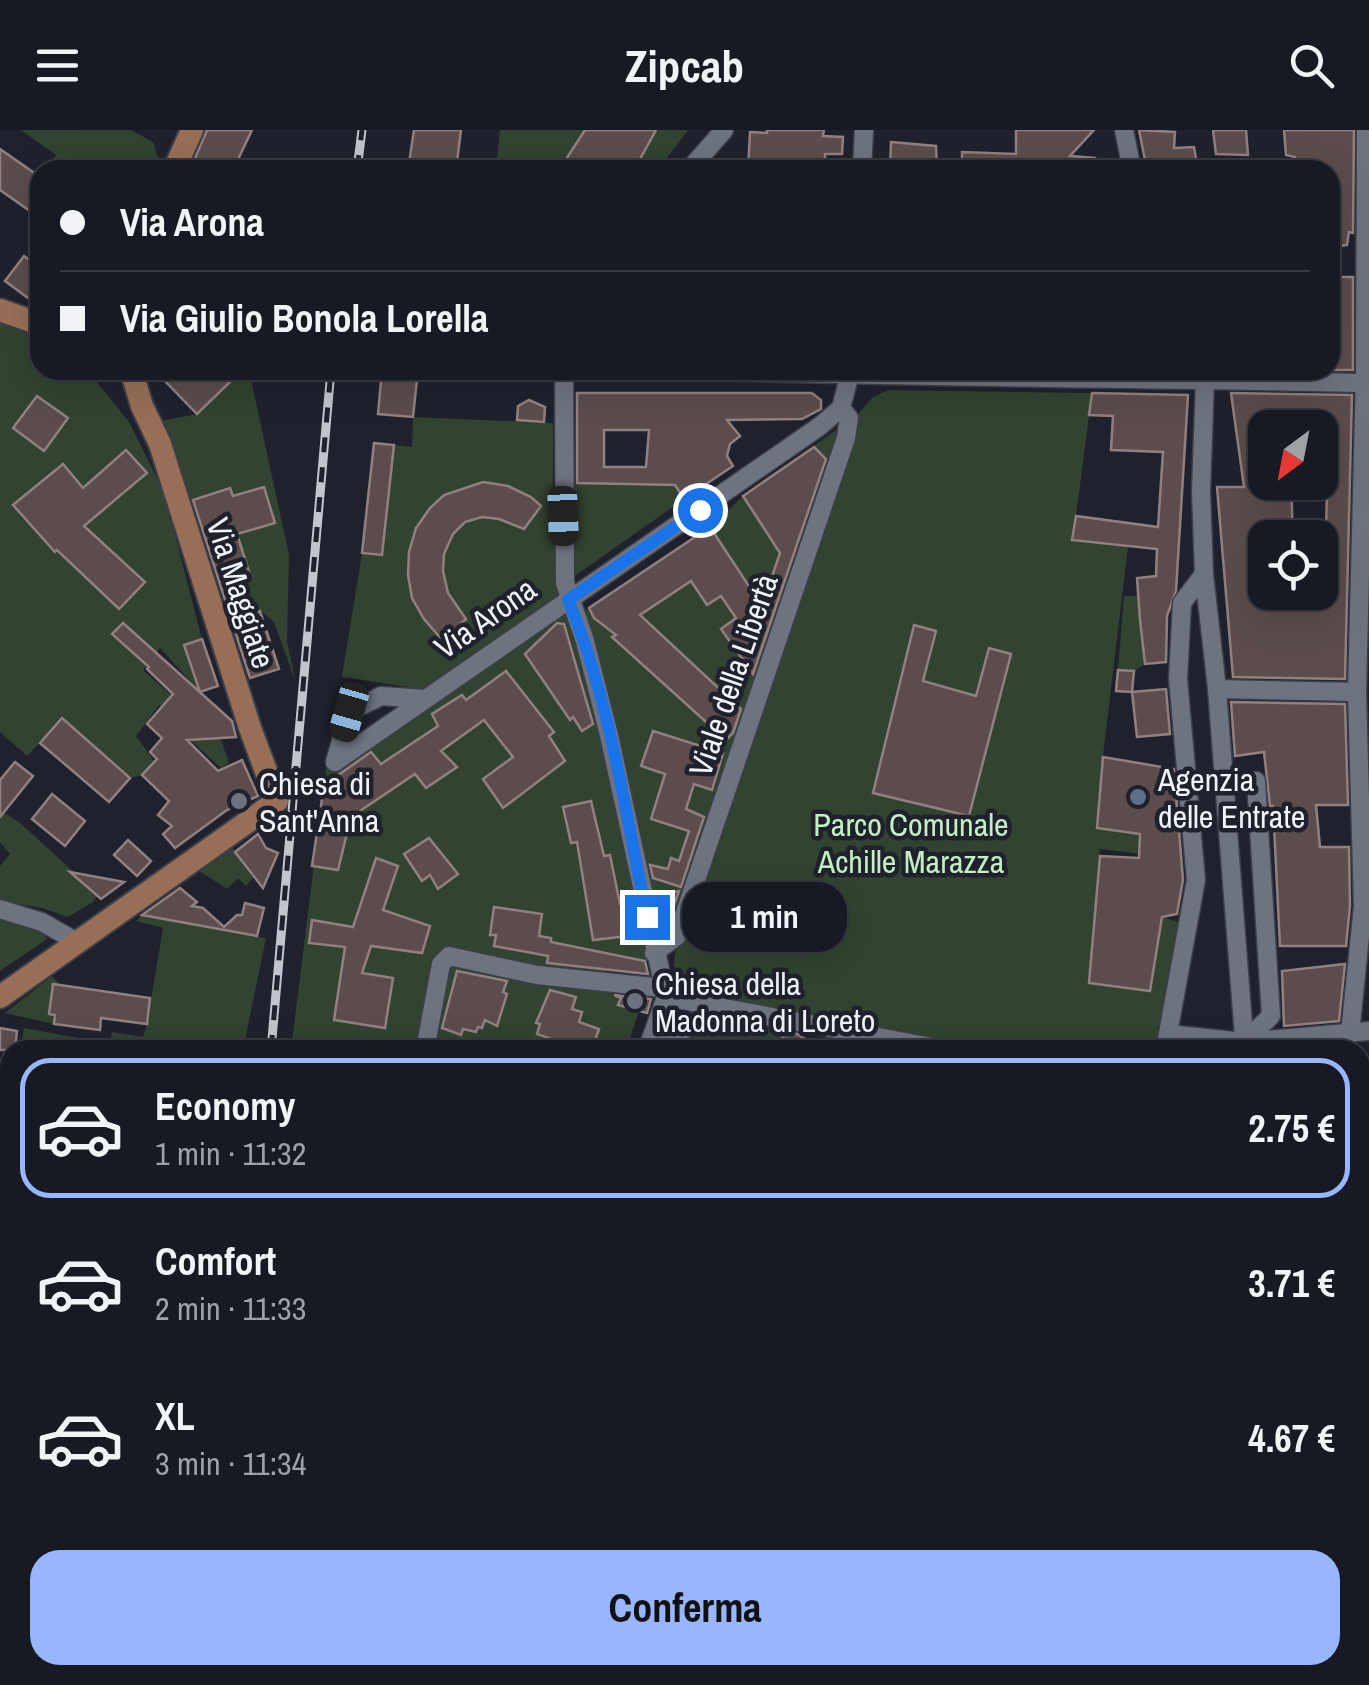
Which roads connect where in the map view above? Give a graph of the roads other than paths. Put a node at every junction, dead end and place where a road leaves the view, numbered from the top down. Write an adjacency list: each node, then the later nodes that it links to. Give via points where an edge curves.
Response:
1 (724, 130): 7 (street)
2 (864, 130): 8 (street)
3 (1124, 130): 9 (street)
4 (1366, 130): 18 (street)
5 (188, 131): 6 (main road)
6 (178, 160)
7 (697, 160)
8 (862, 160)
9 (1130, 160)
10 (0, 310): 11 (main road)
11 (30, 320)
12 (122, 380): 19 (main road, Via Maggiate)
13 (133, 380): 19 (main road, Via Maggiate)
14 (564, 380): 22 (street)
15 (849, 380): 20 (street)
16 (1206, 380): 21 (street)
17 (1246, 380): 18 (street)
18 (1367, 383): 24 (street)
19 (142, 406): 31 (main road, Via Maggiate, via 277,800)
20 (841, 408): 22 (street, Via Arona); 32 (street, Viale della Libertà, via 849,418 846,438 761,690 676,936)
21 (1204, 574): 23 (street); 28 (street, via 1182,603)
22 (568, 600): 25 (street, Via Arona); 32 (street, via 609,735)
23 (1217, 689): 24 (street); 27 (street)
24 (1357, 692): 26 (street)
25 (425, 699): 25 (street, Via Arona, via 335,762 349,712 381,696)
26 (1363, 715): 37 (street, via 1363,906)
27 (1219, 716): 28 (street); 29 (street)
28 (1182, 726): 42 (street, via 1196,880)
29 (1224, 784): 43 (street); 44 (street, via 1256,781 1271,1016)
30 (0, 909): 31 (street)
31 (77, 942): 34 (main road)
32 (654, 953): 33 (street)
33 (664, 992): 35 (street); 38 (street, via 449,956 441,964); 39 (street)
34 (0, 997)
35 (712, 1008): 40 (street); 41 (street)
36 (1369, 1032): 37 (street)
37 (1350, 1034): 45 (street)
38 (427, 1040)
39 (650, 1040)
40 (671, 1040)
41 (890, 1040)
42 (1166, 1040)
43 (1245, 1040)
44 (1250, 1040)
45 (1298, 1040)

